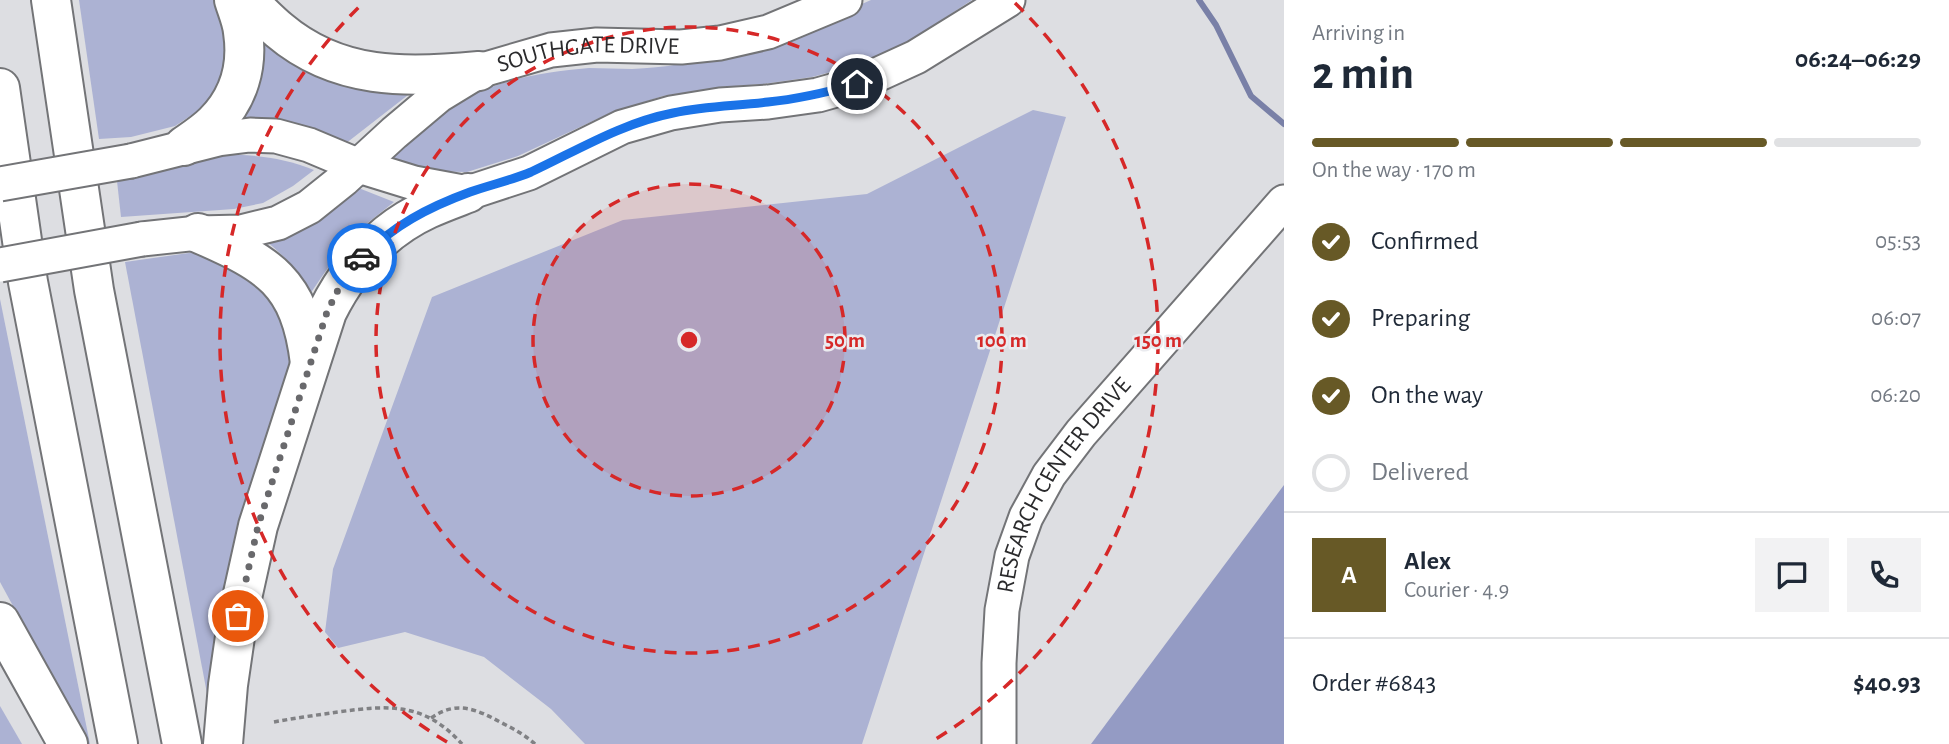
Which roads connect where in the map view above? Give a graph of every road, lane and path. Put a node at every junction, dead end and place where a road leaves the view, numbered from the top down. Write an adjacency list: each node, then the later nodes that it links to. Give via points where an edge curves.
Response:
1 (51, 0): 21 (highway, via 93,290)
2 (234, 0): 8 (highway, via 243,30 238,90 213,124)
3 (247, 0): 6 (highway, via 306,49 359,70 390,74)
4 (845, 0): 6 (main road, SOUTHGATE DRIVE, via 768,32 720,43 551,50)
5 (1008, 0): 11 (main road, via 916,57 857,84 818,95 671,113 622,127 528,173)
6 (479, 71): 9 (main road, SOUTHGATE DRIVE, via 438,96)
7 (0, 88): 20 (highway, via 28,282)
8 (184, 146): 9 (main road, via 250,135 276,136); 10 (main road, bridge, via 131,161)
9 (359, 166): 11 (main road); 13 (main road, SOUTHGATE DRIVE, via 309,207 278,223 241,232)
10 (0, 184)
11 (468, 193): 15 (highway, via 427,210 376,243 339,288)
12 (1284, 202): 25 (main road, RESEARCH CENTER DRIVE, via 1081,433 1049,475 1026,517 1012,556 1002,610)
13 (198, 233): 14 (main road, SOUTHGATE DRIVE, bridge); 15 (highway, via 239,251 280,280 298,309)
14 (0, 265)
15 (310, 365): 22 (highway, via 255,539 238,616)
16 (0, 622): 19 (highway)
17 (431, 718): 18 (path, via 386,707); 23 (path); 24 (path, via 443,710 464,707 480,711)
18 (274, 722)
19 (68, 744)
20 (118, 744)
21 (182, 744)
22 (223, 744)
23 (462, 744)
24 (535, 744)
25 (999, 744)

